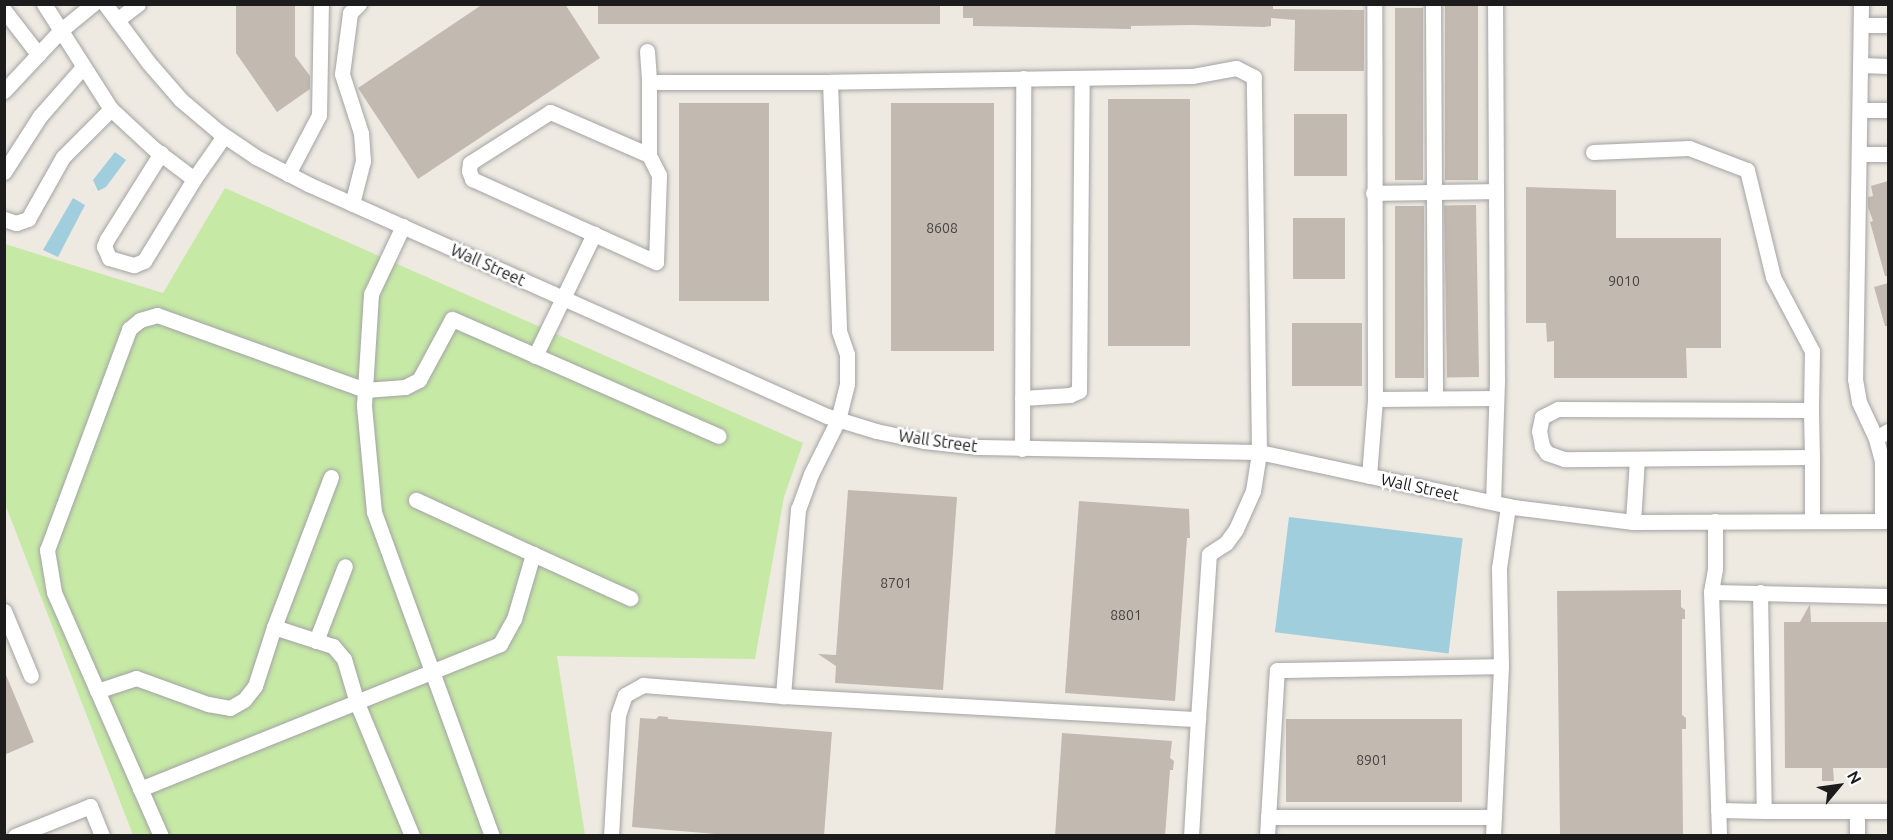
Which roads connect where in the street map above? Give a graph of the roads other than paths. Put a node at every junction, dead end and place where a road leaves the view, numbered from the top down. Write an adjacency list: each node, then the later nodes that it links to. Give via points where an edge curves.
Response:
1 (44, 4): 15 (street)
2 (93, 4): 15 (street)
3 (105, 4): 12 (street, Wall Street)
4 (138, 4): 12 (street)
5 (321, 4): 36 (street, via 319,115)
6 (359, 4): 41 (street, via 350,13 342,74 361,133 363,161)
7 (1374, 4): 40 (street)
8 (1433, 4): 39 (street)
9 (1495, 4): 38 (street)
10 (1861, 4): 13 (street)
11 (4, 10): 17 (street)
12 (117, 20): 29 (street, Wall Street, via 181,100)
13 (1861, 25): 14 (street); 18 (street)
14 (1888, 25)
15 (60, 31): 17 (street); 20 (street)
16 (647, 51): 23 (street)
17 (38, 54): 25 (street)
18 (1861, 65): 19 (street); 27 (street)
19 (1888, 66)
20 (83, 67): 26 (street); 35 (street, via 40,116)
21 (1023, 78): 22 (street); 24 (street); 48 (street)
22 (1082, 78): 48 (street, via 1079,391); 57 (street, via 1192,76 1236,68 1254,77)
23 (649, 82): 24 (street); 34 (street)
24 (830, 82): 53 (street, via 839,331 847,354 847,384)
25 (4, 92)
26 (111, 109): 31 (street); 42 (street, via 63,156 28,219 16,223)
27 (1860, 110): 28 (street); 32 (street)
28 (1888, 110)
29 (224, 136): 36 (street, Wall Street); 37 (street)
30 (1593, 152): 52 (street, via 1689,148 1747,170 1773,277 1812,351)
31 (161, 153): 37 (street); 37 (street, via 107,239 104,246 109,258 134,265 144,261)
32 (1861, 154): 33 (street); 54 (street, via 1855,379 1859,402)
33 (1888, 154)
34 (649, 155): 44 (street, via 658,175 656,262); 44 (street, via 550,112 470,163 472,179)
35 (4, 172)
36 (288, 174): 41 (street, Wall Street)
37 (194, 179)
38 (1495, 191): 39 (street); 50 (street)
39 (1434, 192): 40 (street); 49 (street)
40 (1373, 193): 51 (street)
41 (352, 204): 43 (street, Wall Street)
42 (4, 219)
43 (403, 226): 45 (street, Wall Street); 47 (street, via 371,294)
44 (594, 234): 45 (street)
45 (562, 298): 46 (street); 53 (street, Wall Street)
46 (535, 356): 47 (street, via 452,320 419,380 405,387); 55 (street)
47 (365, 390): 78 (street, via 374,512); 80 (street, via 157,315 140,320 129,329 47,550 54,592)
48 (1022, 398): 56 (street)
49 (1435, 398): 50 (street); 51 (street)
50 (1495, 398): 63 (street)
51 (1375, 399): 60 (street)
52 (1811, 410): 58 (street); 59 (street, via 1558,409 1542,417 1540,439 1547,453 1554,457)
53 (838, 420): 56 (street, Wall Street, via 924,441); 81 (street, via 810,474 798,509)
54 (1882, 435): 66 (street)
55 (718, 436)
56 (1022, 449): 57 (street, Wall Street)
57 (1259, 452): 60 (street, Wall Street); 83 (street, via 1253,492 1236,529 1226,543 1209,554)
58 (1812, 457): 59 (street); 65 (street)
59 (1636, 459): 67 (street)
60 (1369, 476): 63 (street, Wall Street)
61 (331, 477): 75 (street)
62 (416, 500): 68 (street)
63 (1501, 504): 67 (street, Wall Street); 77 (street)
64 (1715, 521): 65 (street, Wall Street); 67 (street, Wall Street); 70 (street)
65 (1812, 521): 66 (street, Wall Street)
66 (1885, 521)
67 (1633, 522)
68 (533, 554): 73 (street); 78 (street, via 514,619 500,644)
69 (345, 566): 76 (street)
70 (1711, 592): 71 (street); 85 (street)
71 (1760, 592): 72 (street); 86 (street)
72 (1888, 596)
73 (630, 598)
74 (4, 611): 79 (street)
75 (274, 627): 76 (street); 80 (street, via 255,686 244,700 230,708 136,678)
76 (316, 641): 82 (street, via 333,646 344,659)
77 (1501, 666): 89 (street, via 1277,670); 90 (street)
78 (432, 673): 82 (street); 96 (street)
79 (31, 676)
80 (97, 691): 84 (street)
81 (783, 696): 83 (street); 97 (street, via 652,684 633,688 618,715)
82 (357, 703): 84 (street); 95 (street)
83 (1198, 719): 98 (street)
84 (141, 789): 94 (street)
85 (1719, 810): 86 (street); 101 (street)
86 (1764, 811): 87 (street)
87 (1857, 811): 88 (street); 102 (street)
88 (1888, 811)
89 (1268, 817): 90 (street); 99 (street)
90 (1494, 817): 100 (street)
91 (51, 829): 92 (street); 93 (street, via 90,806)
92 (15, 836)
93 (102, 836)
94 (161, 836)
95 (412, 836)
96 (492, 836)
97 (611, 836)
98 (1191, 836)
99 (1267, 836)
100 (1493, 836)
101 (1719, 836)
102 (1857, 836)

